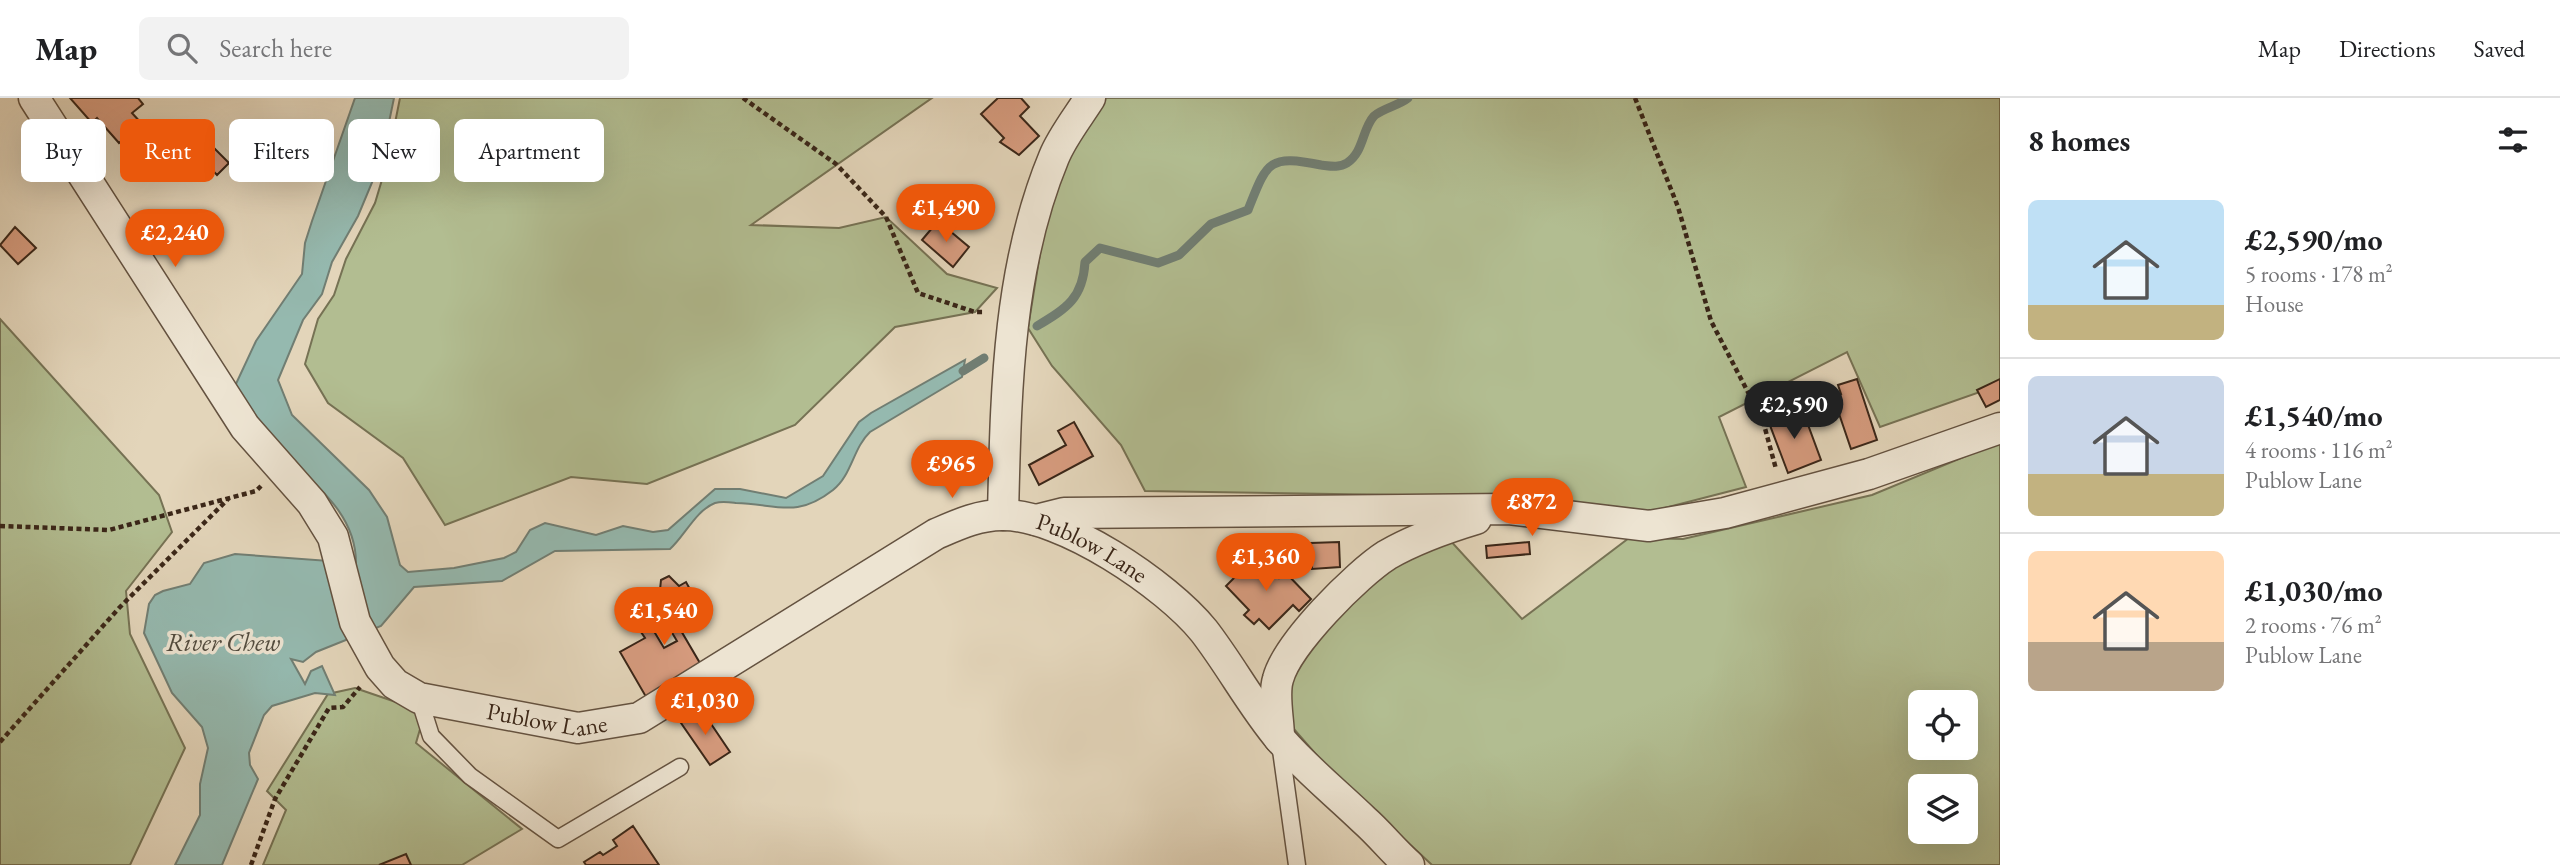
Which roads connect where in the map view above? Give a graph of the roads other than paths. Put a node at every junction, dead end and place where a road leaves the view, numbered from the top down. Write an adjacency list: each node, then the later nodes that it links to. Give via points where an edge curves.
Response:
1 (34, 98): 7 (street, Publow Lane, via 245,427 312,503 333,537 355,622 380,667 395,684)
2 (1090, 98): 5 (street, via 1054,156 1030,233 1007,370)
3 (2000, 428): 4 (street, via 1869,474 1725,513 1649,526)
4 (1509, 509): 6 (street, via 1063,513); 8 (street, via 1443,528 1386,556 1340,595 1302,639 1278,679)
5 (1003, 515): 6 (street, Publow Lane); 7 (street, Publow Lane, via 975,519 936,534 639,719 578,728)
6 (1036, 520): 8 (street, Publow Lane, via 1093,544 1156,584 1203,629)
7 (419, 698): 9 (lane, via 431,736 470,776 558,839)
8 (1279, 738): 10 (lane); 11 (street, Publow Lane)
9 (680, 767)
10 (1297, 865)
11 (1409, 865)

